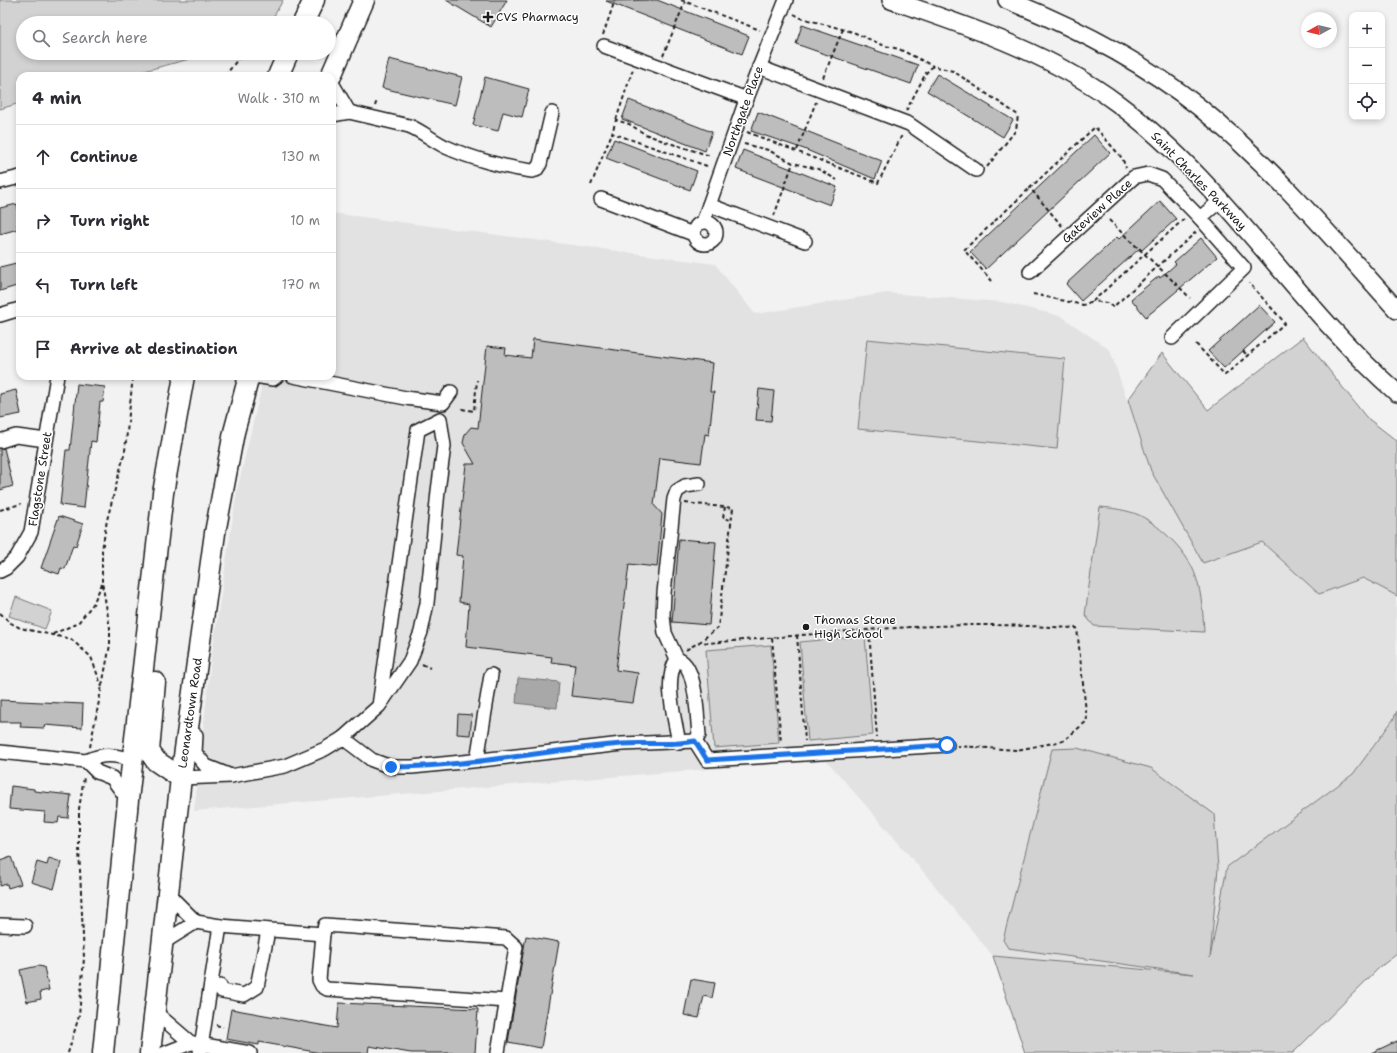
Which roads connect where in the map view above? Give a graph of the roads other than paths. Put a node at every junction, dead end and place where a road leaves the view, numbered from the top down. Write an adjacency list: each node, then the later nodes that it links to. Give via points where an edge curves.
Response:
1 (314, 0): 6 (highway)
2 (364, 0): 11 (highway)
3 (891, 0): 21 (main road, Saint Charles Parkway, via 988,34 1052,63 1088,84 1116,102 1164,142)
4 (1007, 0): 29 (main road, via 1079,31 1137,65 1199,107 1282,183)
5 (784, 4): 9 (street, Northgate Place)
6 (306, 16)
7 (604, 41): 13 (street, via 637,58)
8 (285, 60): 10 (highway)
9 (759, 67): 13 (street, Northgate Place); 17 (street, via 909,124)
10 (280, 72)
11 (333, 72)
12 (336, 90): 14 (street)
13 (746, 99): 22 (street, Northgate Place)
14 (349, 112): 15 (street, via 409,126 445,147 532,171 540,164); 16 (street)
15 (552, 113)
16 (336, 114)
17 (981, 169)
18 (16, 178): 19 (street)
19 (0, 182)
20 (601, 199): 25 (street)
21 (1221, 200): 24 (street); 37 (main road, Saint Charles Parkway, via 1324,320 1370,370)
22 (709, 205): 23 (street, Northgate Place); 26 (street)
23 (703, 222): 25 (street, via 696,227); 25 (street, via 715,228 716,236 712,242 705,245 699,243)
24 (1200, 223): 27 (street, Gateview Place, via 1162,179 1148,174 1134,177); 31 (street, Gateview Place, via 1244,268)
25 (693, 234)
26 (805, 241)
27 (1030, 272)
28 (16, 310): 30 (street)
29 (1397, 310)
30 (0, 314)
31 (1172, 338)
32 (56, 380): 38 (street, Flagstone Street)
33 (183, 380): 42 (highway, via 163,493)
34 (248, 380): 43 (highway, Leonardtown Road, via 234,432 215,533)
35 (314, 380): 36 (street, via 443,403)
36 (451, 392)
37 (1397, 393)
38 (46, 440): 39 (street, via 16,436); 41 (street, Flagstone Street, via 31,532 17,556)
39 (0, 441)
40 (699, 484): 44 (street, via 685,486 677,491 674,499 663,616 665,633)
41 (0, 571)
42 (151, 597): 52 (highway); 56 (highway, via 160,625 149,751 156,761)
43 (202, 626): 55 (street, via 206,649 194,753 206,766); 56 (highway, Leonardtown Road)
44 (680, 655): 48 (street, via 692,676 699,735); 49 (street, via 672,671 671,686)
45 (491, 675): 53 (street)
46 (379, 706): 46 (street, via 410,661 421,632 427,603 444,446 440,419 418,430); 47 (street)
47 (343, 738): 53 (street, via 372,760 391,767); 55 (street, via 325,750 285,766)
48 (695, 741): 49 (street); 50 (street, via 707,760)
49 (679, 743): 53 (street, via 622,744)
50 (947, 745)
51 (0, 752): 54 (street)
52 (133, 760): 54 (street, via 116,755 98,756); 57 (highway); 58 (highway, via 165,784 168,800 163,843)
53 (477, 760)
54 (86, 761): 57 (street, via 96,772 112,778)
55 (231, 776): 56 (street)
56 (181, 778): 58 (highway, Leonardtown Road)
57 (128, 800): 71 (highway)
58 (170, 888): 59 (street); 65 (highway, Leonardtown Road)
59 (196, 922): 62 (street); 65 (street)
60 (0, 925): 61 (street)
61 (26, 926)
62 (220, 926): 63 (street); 66 (street)
63 (268, 930): 64 (street, via 297,930); 66 (street, via 257,987 244,995 222,991)
64 (323, 934): 67 (street, via 319,980 327,989); 67 (street, via 325,925 506,938 516,947)
65 (164, 942): 68 (highway, Leonardtown Road)
66 (216, 985): 69 (street)
67 (507, 1001): 70 (street)
68 (155, 1012): 69 (street); 72 (highway, Leonardtown Road)
69 (197, 1047): 73 (street); 74 (street)
70 (498, 1052)
71 (103, 1053)
72 (150, 1053)
73 (165, 1053)
74 (250, 1053)

